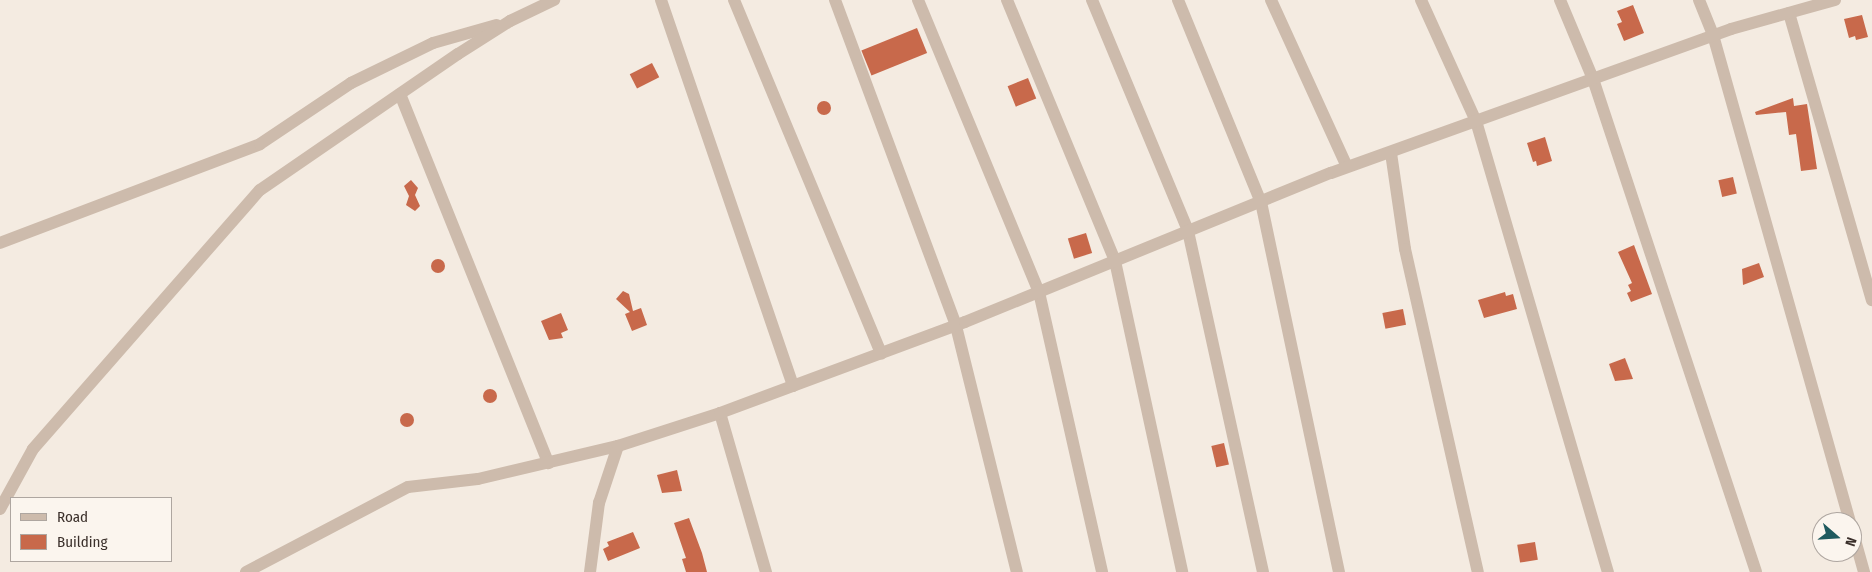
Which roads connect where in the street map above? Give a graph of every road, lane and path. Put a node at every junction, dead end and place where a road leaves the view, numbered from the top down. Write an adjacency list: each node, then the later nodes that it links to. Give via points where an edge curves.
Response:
1 (554, 0): 16 (street)
2 (661, 0): 31 (street)
3 (734, 0): 30 (street)
4 (835, 0): 29 (street)
5 (918, 0): 27 (street)
6 (1007, 0): 26 (street)
7 (1092, 0): 24 (street)
8 (1178, 0): 23 (street)
9 (1271, 0): 22 (street)
10 (1421, 0): 20 (street)
11 (1560, 0): 18 (street)
12 (1699, 0): 17 (street)
13 (1835, 0): 14 (street)
14 (1810, 3): 15 (street)
15 (1790, 13): 17 (street); 28 (street)
16 (510, 21): 19 (street); 25 (street, via 433,43 351,83 260,144)
17 (1713, 35): 18 (street); 36 (street)
18 (1594, 79): 20 (street); 47 (street)
19 (400, 94): 34 (street); 35 (street, via 260,190 33,448)
20 (1476, 121): 21 (street); 46 (street)
21 (1391, 153): 22 (street); 45 (street, via 1405,249)
22 (1347, 167): 23 (street)
23 (1261, 202): 24 (street); 44 (street)
24 (1188, 231): 26 (street); 43 (street)
25 (0, 243)
26 (1115, 261): 27 (street); 42 (street)
27 (1039, 292): 29 (street); 41 (street)
28 (1872, 300)
29 (956, 326): 30 (street); 40 (street)
30 (881, 354): 31 (street)
31 (793, 386): 32 (street)
32 (720, 413): 33 (street); 39 (street)
33 (618, 446): 34 (street); 38 (street, via 599,503)
34 (548, 463): 37 (street, via 478,479 408,487)
35 (0, 509)
36 (1847, 512)
37 (246, 572)
38 (590, 572)
39 (766, 572)
40 (1017, 572)
41 (1102, 572)
42 (1182, 572)
43 (1263, 572)
44 (1340, 572)
45 (1478, 572)
46 (1608, 572)
47 (1756, 572)

